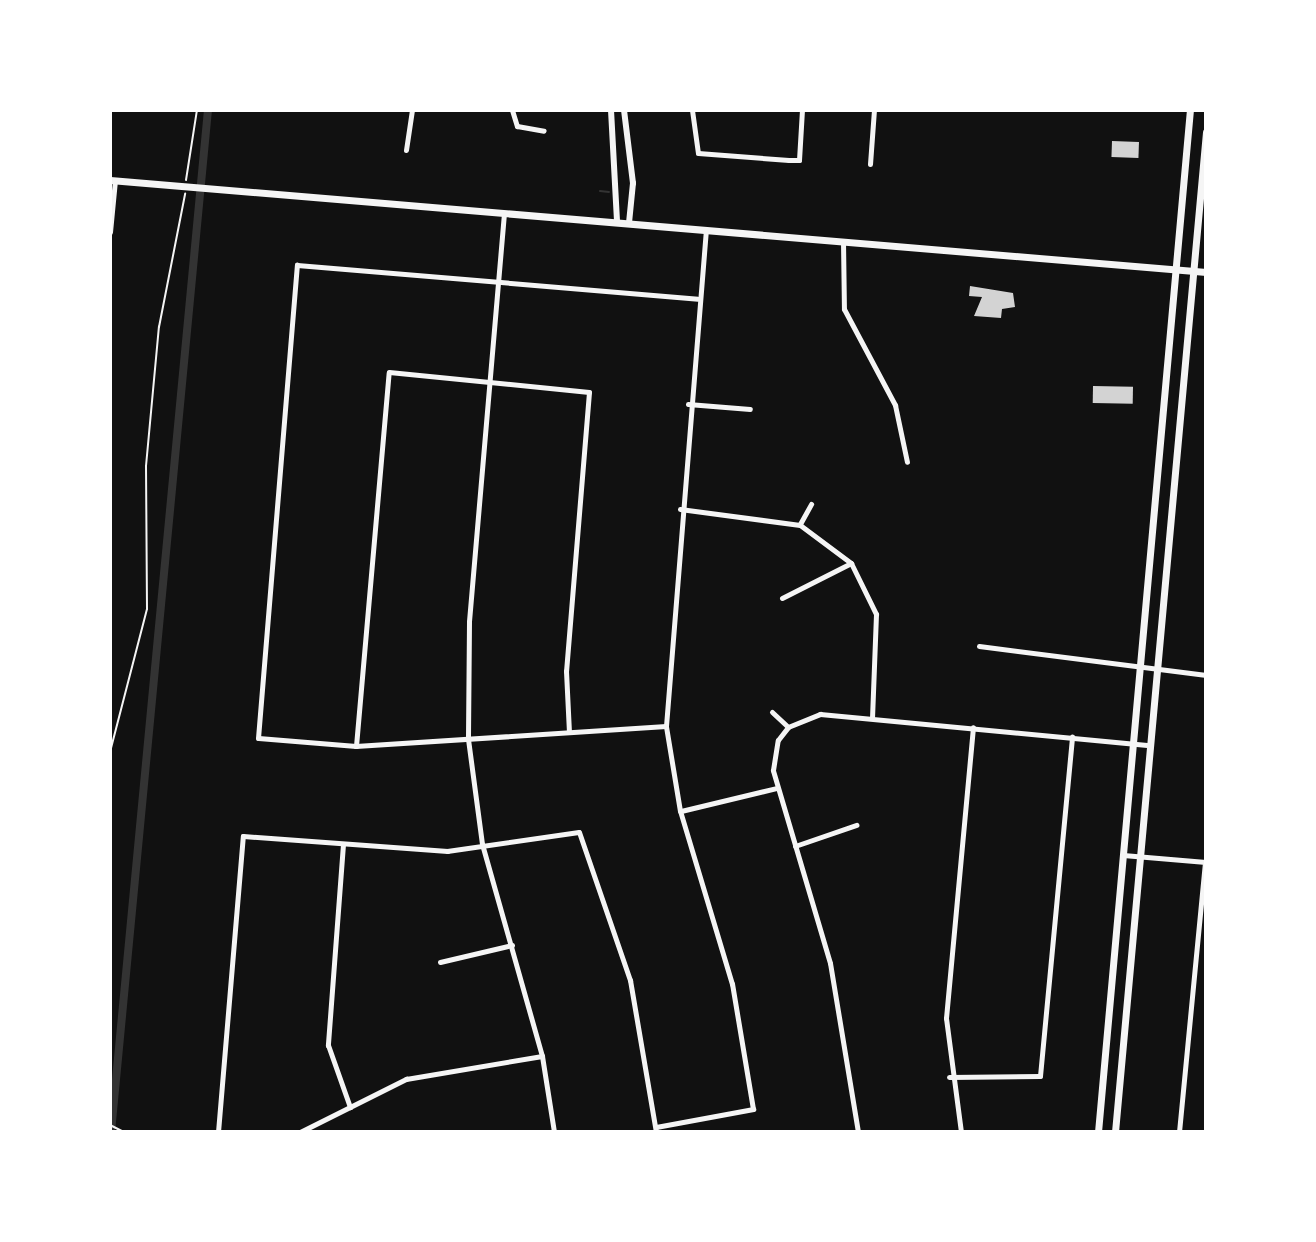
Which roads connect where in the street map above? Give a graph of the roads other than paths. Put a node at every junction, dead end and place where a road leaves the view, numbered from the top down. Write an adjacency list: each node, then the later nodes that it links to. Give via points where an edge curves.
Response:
1 (412, 110): 11 (street)
2 (512, 110): 9 (street, via 517,126)
3 (611, 110): 15 (street)
4 (624, 110): 16 (street, via 633,183)
5 (692, 110): 6 (street, via 698,153 799,160)
6 (802, 110)
7 (874, 110): 12 (street)
8 (1190, 110): 20 (main road)
9 (544, 131)
10 (1206, 132): 21 (main road)
11 (406, 150)
12 (870, 164)
13 (112, 180): 14 (main road); 18 (street)
14 (504, 213): 15 (main road); 23 (street)
15 (617, 222): 16 (main road)
16 (629, 223): 17 (main road)
17 (706, 230): 19 (main road); 24 (street)
18 (110, 232)
19 (843, 241): 20 (main road); 28 (street, via 844,309 895,405)
20 (1177, 269): 21 (main road); 31 (main road)
21 (1196, 271): 22 (main road); 29 (main road)
22 (1206, 272)
23 (498, 281): 24 (street); 25 (street); 50 (street, via 297,265 258,738)
24 (698, 299): 26 (street)
25 (490, 381): 45 (street, via 589,392 566,671); 47 (street, via 469,622); 50 (street, via 389,372)
26 (688, 404): 27 (street); 32 (street)
27 (750, 409)
28 (907, 462)
29 (1175, 496): 31 (main road); 38 (main road)
30 (811, 504): 33 (street)
31 (1156, 506): 37 (main road)
32 (680, 509): 33 (street); 42 (street)
33 (800, 525): 34 (street)
34 (851, 563): 35 (street); 41 (street, via 876,614)
35 (782, 598)
36 (979, 646): 37 (street)
37 (1141, 669): 38 (street); 48 (main road)
38 (1157, 670): 39 (street); 49 (main road)
39 (1206, 675)
40 (772, 712): 43 (street)
41 (872, 717): 43 (street, via 820,714); 44 (street)
42 (666, 726): 45 (street); 52 (street)
43 (788, 727): 51 (street, via 773,753)
44 (973, 727): 46 (street); 63 (street, via 946,1018)
45 (569, 732): 47 (street)
46 (1072, 737): 48 (street); 63 (street, via 1040,1076)
47 (468, 739): 50 (street); 55 (street)
48 (1134, 743): 49 (street); 57 (main road)
49 (1150, 745): 58 (main road)
50 (356, 746)
51 (777, 788): 52 (street); 56 (street)
52 (680, 811): 65 (street, via 732,984 753,1109)
53 (856, 825): 56 (street)
54 (343, 844): 55 (street, via 417,851); 64 (street, via 328,1045); 66 (street, via 243,836)
55 (482, 844): 60 (street); 65 (street, via 579,832 630,980)
56 (795, 846): 69 (street, via 830,963)
57 (1123, 855): 58 (street); 71 (main road)
58 (1140, 856): 59 (street); 72 (main road)
59 (1205, 862): 73 (street)
60 (512, 945): 61 (street); 62 (street)
61 (440, 962)
62 (542, 1056): 64 (street, via 415,1076); 68 (street)
63 (949, 1077): 70 (street)
64 (350, 1107): 67 (street)
65 (656, 1129)
66 (218, 1132)
67 (300, 1132)
68 (554, 1132)
69 (858, 1132)
70 (961, 1132)
71 (1098, 1132)
72 (1115, 1132)
73 (1179, 1132)

